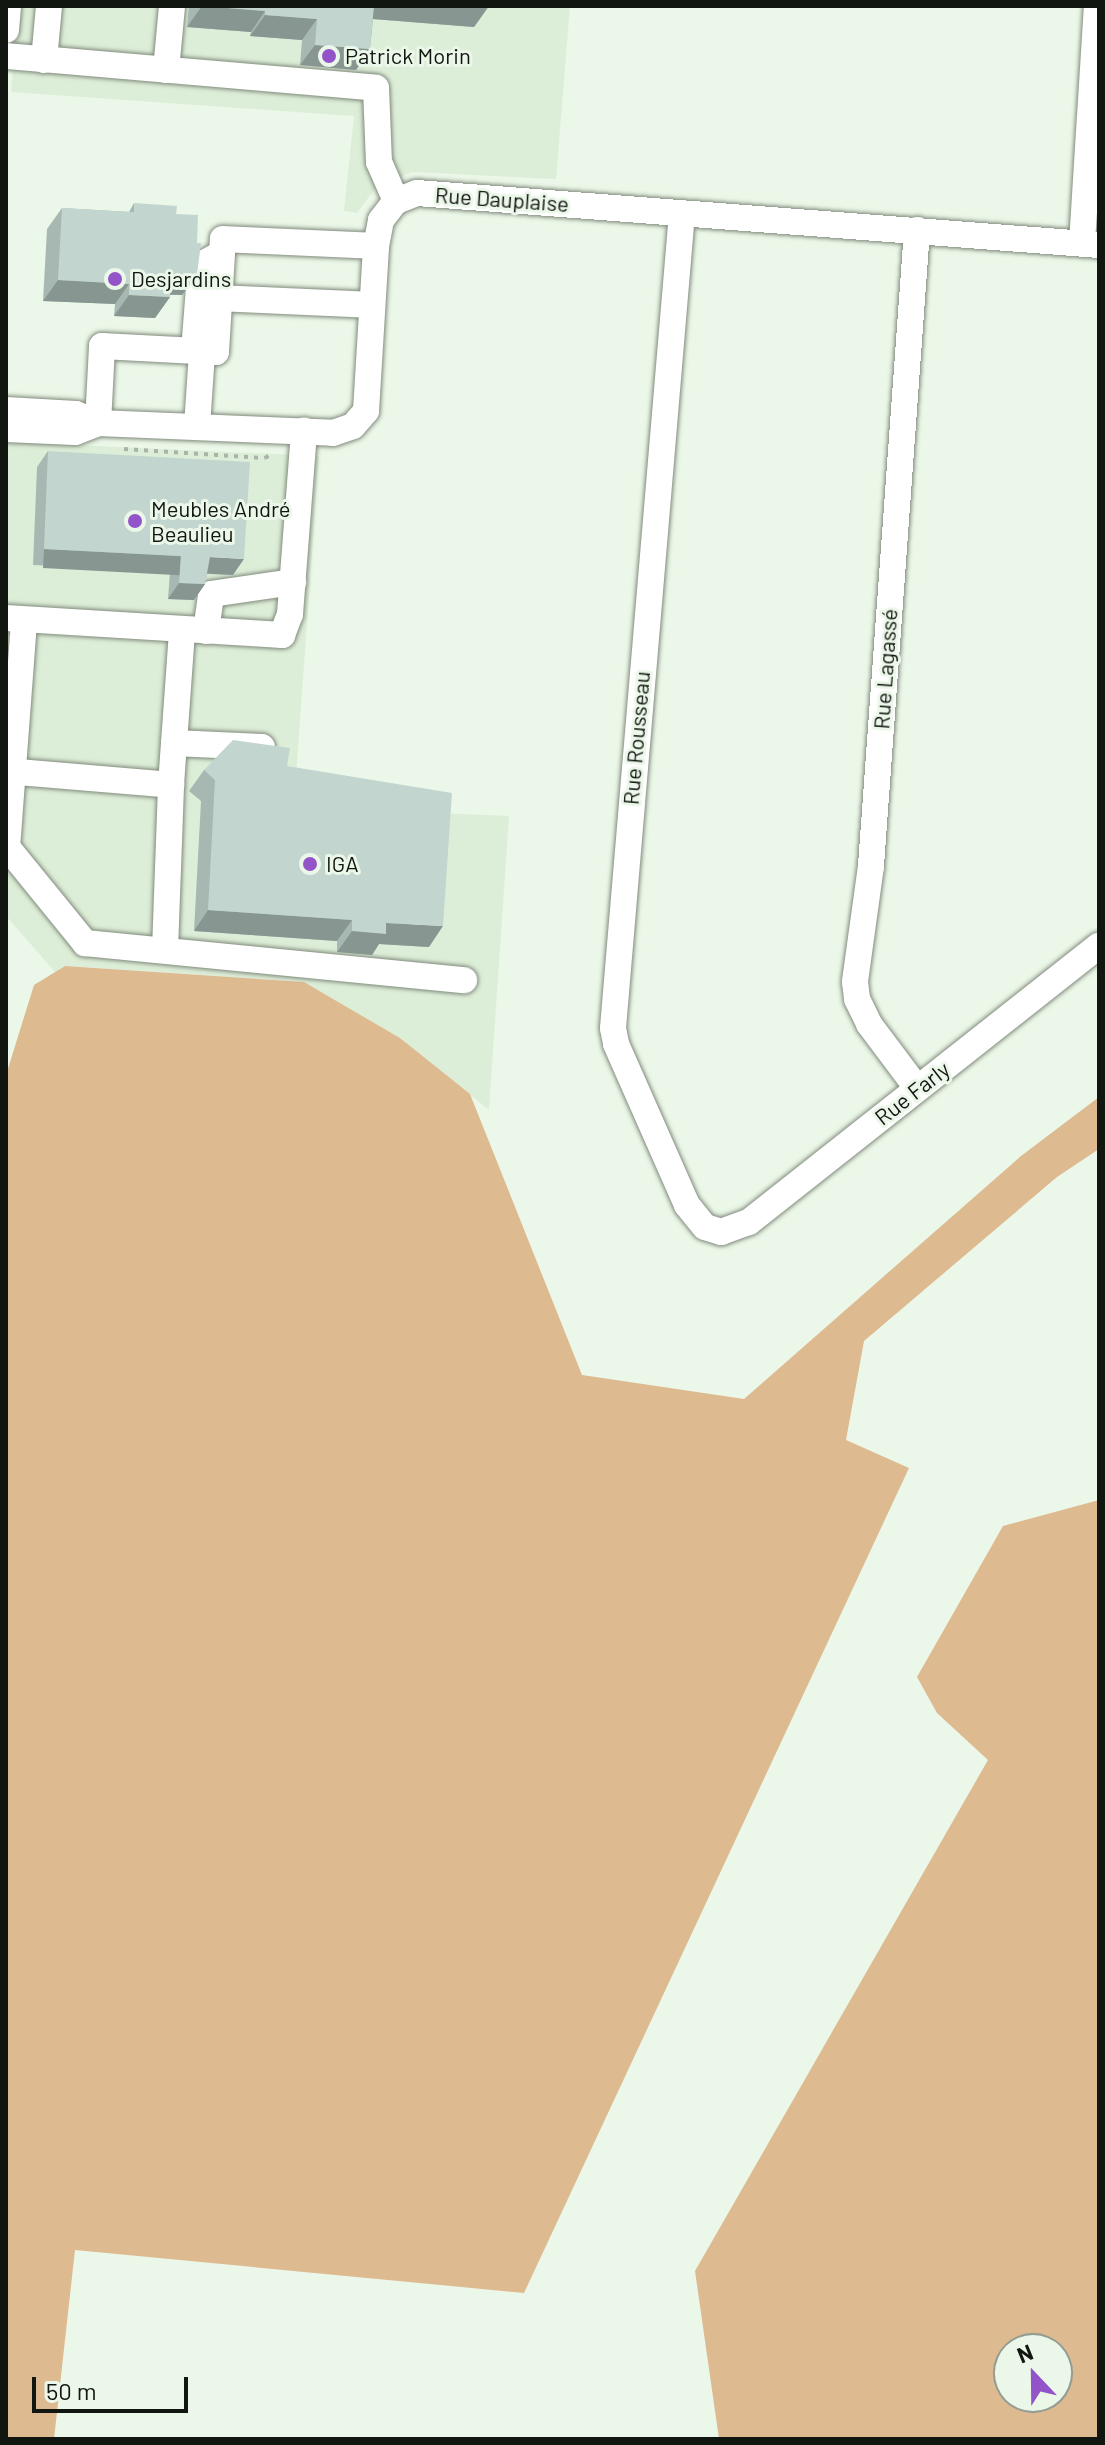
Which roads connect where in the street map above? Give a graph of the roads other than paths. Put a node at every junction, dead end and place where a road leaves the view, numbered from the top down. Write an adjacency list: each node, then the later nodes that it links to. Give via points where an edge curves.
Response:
1 (8, 6): 5 (street)
2 (49, 6): 7 (street)
3 (172, 6): 8 (street)
4 (1097, 6): 12 (street)
5 (6, 30)
6 (6, 56): 7 (street)
7 (44, 60): 8 (street)
8 (166, 70): 9 (street, via 376,88 379,162)
9 (396, 201): 10 (street, Rue Dauplaise, via 417,193); 13 (street, via 381,220)
10 (682, 213): 11 (street, Rue Dauplaise); 34 (street, Rue Rousseau, via 613,1028 687,1205 705,1227)
11 (917, 230): 12 (street, Rue Dauplaise); 33 (street, Rue Lagassé, via 871,866 855,982 869,1024)
12 (1090, 244)
13 (376, 246): 14 (street, via 223,239); 16 (street)
14 (222, 253): 15 (street); 17 (street, via 206,262 200,275)
15 (219, 298): 16 (street); 17 (street, via 216,352)
16 (372, 305): 22 (street, via 366,411 353,426 333,433)
17 (198, 351): 19 (street, via 102,346); 20 (street)
18 (6, 410): 19 (street, via 76,414)
19 (98, 423): 20 (street); 21 (street, via 75,432)
20 (197, 426): 22 (street)
21 (6, 429)
22 (304, 431): 23 (street)
23 (293, 582): 25 (street, via 211,594); 25 (street, via 282,635)
24 (15, 620): 25 (street); 28 (street)
25 (194, 631): 26 (street)
26 (174, 743): 27 (street); 29 (street)
27 (270, 747)
28 (9, 771): 29 (street); 31 (street, via 7,847 85,943)
29 (171, 785): 31 (street)
30 (1099, 946): 33 (street, Rue Farly)
31 (165, 950): 32 (street)
32 (464, 980)
33 (917, 1088): 34 (street, Rue Farly, via 761,1214)
34 (721, 1232)

